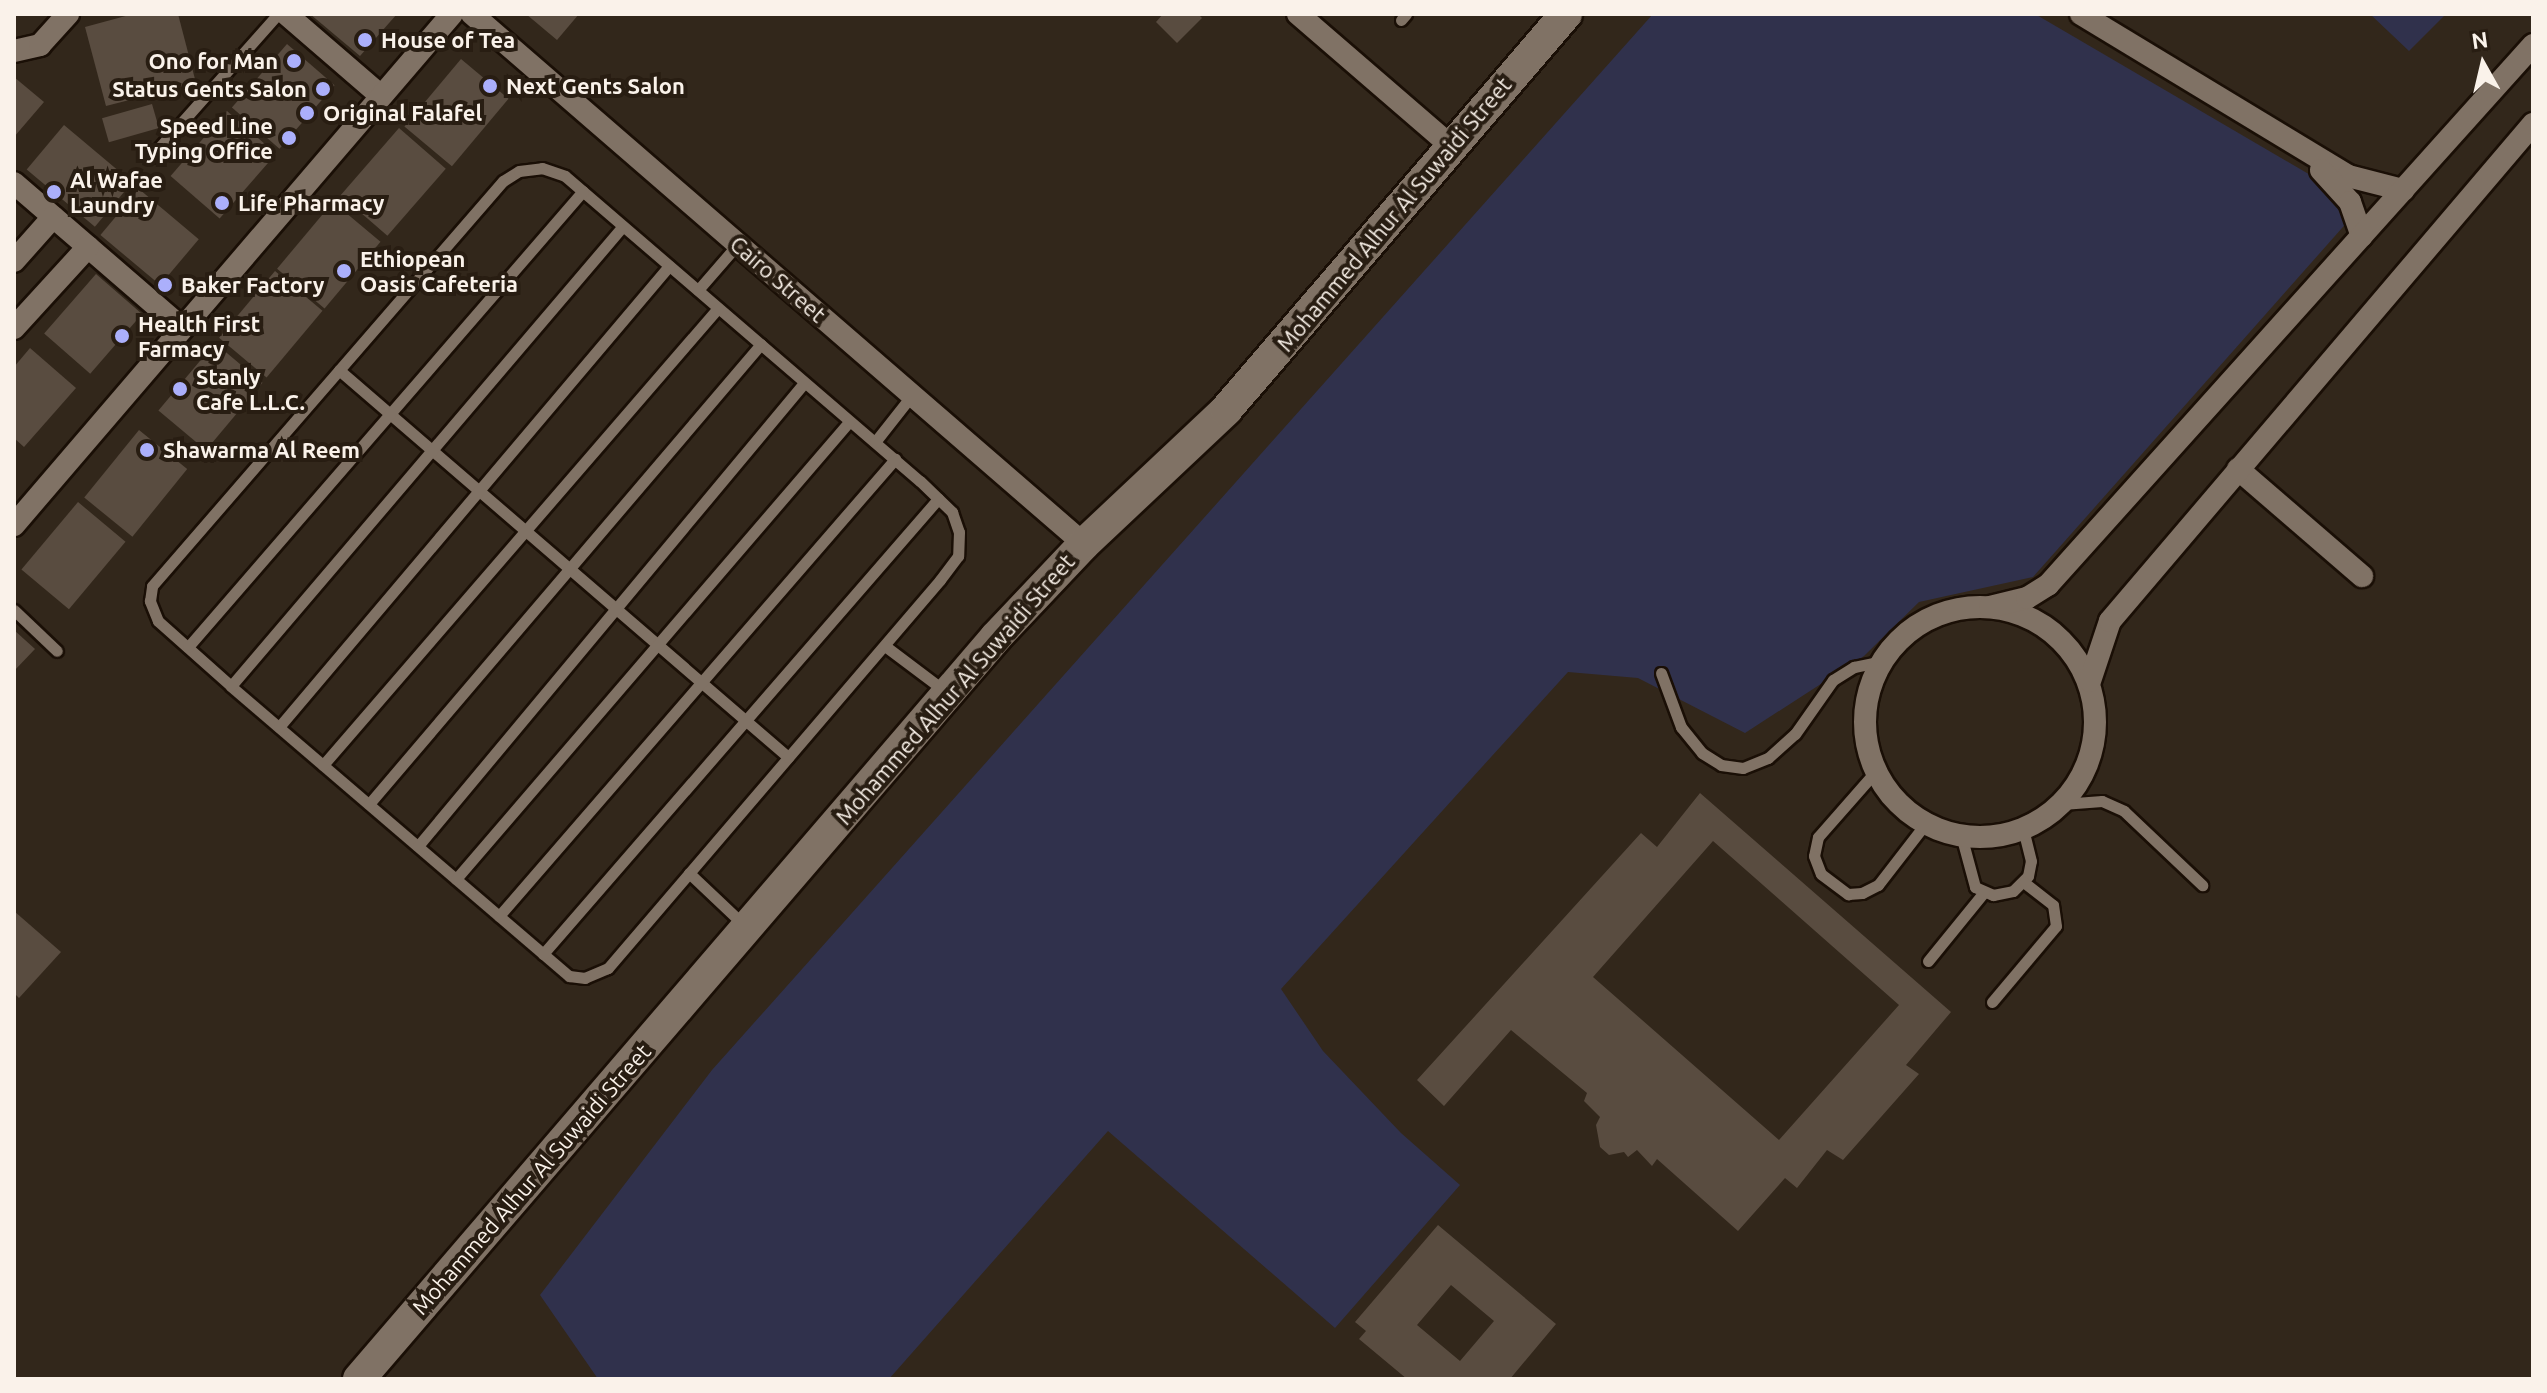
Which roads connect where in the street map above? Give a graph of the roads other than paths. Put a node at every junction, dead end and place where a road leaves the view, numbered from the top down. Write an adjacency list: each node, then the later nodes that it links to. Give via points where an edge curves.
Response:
1 (68, 14): 10 (street, via 40,45)
2 (278, 14): 15 (lane)
3 (286, 14): 11 (street)
4 (452, 14): 11 (street)
5 (472, 14): 22 (street, Cairo Street)
6 (1298, 14): 13 (street)
7 (1566, 14): 13 (street, Mohammed Alhur Al Suwaidi Street)
8 (2081, 14): 14 (street)
9 (2533, 45): 17 (street)
10 (14, 51)
11 (381, 96): 29 (street)
12 (2533, 124): 39 (street)
13 (1451, 146): 44 (street, Mohammed Alhur Al Suwaidi Street, via 1226,410)
14 (2302, 147): 17 (street, via 2361,182); 21 (street, via 2343,191)
15 (151, 157)
16 (14, 183): 19 (street)
17 (2403, 190): 21 (street)
18 (583, 191): 20 (lane); 31 (lane, via 565,176 542,168 519,171 503,181); 34 (lane)
19 (53, 217): 23 (street); 24 (street)
20 (623, 226): 25 (lane); 37 (lane)
21 (2362, 236): 47 (street, via 2048,585 2027,598)
22 (738, 244): 26 (lane); 33 (street, Cairo Street)
23 (88, 247): 28 (street); 29 (street)
24 (14, 261)
25 (669, 266): 26 (lane); 40 (lane)
26 (698, 290): 27 (lane)
27 (718, 308): 30 (lane); 43 (lane)
28 (14, 328)
29 (182, 328): 42 (street)
30 (761, 344): 32 (lane); 45 (lane)
31 (339, 370): 34 (lane); 52 (lane, via 152,586 150,601 158,621)
32 (804, 383): 35 (lane); 48 (lane)
33 (912, 395): 36 (lane); 44 (street, Cairo Street)
34 (390, 413): 37 (lane); 52 (lane)
35 (849, 422): 36 (lane); 50 (lane)
36 (875, 442): 38 (lane)
37 (431, 449): 40 (lane); 58 (lane)
38 (895, 459): 41 (lane); 57 (lane)
39 (2238, 469): 46 (street); 56 (street, via 2110,621)
40 (479, 491): 43 (lane); 61 (lane)
41 (938, 499): 51 (lane, via 952,512 958,556); 60 (lane)
42 (14, 525)
43 (524, 529): 45 (lane); 63 (lane)
44 (1084, 544): 59 (street, Mohammed Alhur Al Suwaidi Street)
45 (568, 567): 48 (lane); 65 (lane)
46 (2362, 576)
47 (1990, 607): 54 (street, via 1952,610 1917,625); 56 (street, via 2022,614 2051,630 2074,653)
48 (615, 608): 50 (lane); 70 (lane)
49 (14, 611): 53 (lane)
50 (657, 644): 57 (lane); 72 (lane)
51 (885, 646): 59 (lane); 62 (lane)
52 (188, 647): 58 (lane)
53 (57, 651)
54 (1883, 661): 55 (lane, via 1854,667 1833,680 1795,734 1768,758 1743,768 1721,765 1702,753 1681,727); 64 (street, via 1871,683 1864,720)
55 (1661, 673)
56 (2090, 681): 66 (street, via 2095,740 2080,782)
57 (703, 683): 60 (lane); 76 (lane)
58 (231, 686): 61 (lane)
59 (948, 693): 77 (street, Mohammed Alhur Al Suwaidi Street)
60 (744, 720): 62 (lane); 78 (lane)
61 (279, 727): 63 (lane)
62 (788, 757): 71 (lane)
63 (323, 765): 65 (lane)
64 (1876, 771): 67 (street, via 1886,791); 67 (lane, via 1818,837 1814,856 1821,874 1848,894 1862,893 1878,885)
65 (369, 804): 70 (lane)
66 (2062, 804): 68 (street); 74 (lane, via 2102,801 2124,811)
67 (1926, 823): 69 (street)
68 (2023, 830): 69 (street, via 1986,838); 73 (lane, via 2031,861)
69 (1961, 835): 75 (lane, via 1965,863 1975,887)
70 (418, 846): 72 (lane)
71 (689, 873): 77 (lane); 78 (lane, via 608,968 585,978 569,976)
72 (456, 879): 76 (lane)
73 (2025, 883): 75 (lane, via 2013,891); 80 (lane, via 2053,905 2056,926)
74 (2202, 885)
75 (1984, 892): 79 (lane)
76 (499, 916): 78 (lane)
77 (748, 928): 81 (street, Mohammed Alhur Al Suwaidi Street)
78 (543, 954)
79 (1928, 961)
80 (1992, 1002)
81 (359, 1379)

